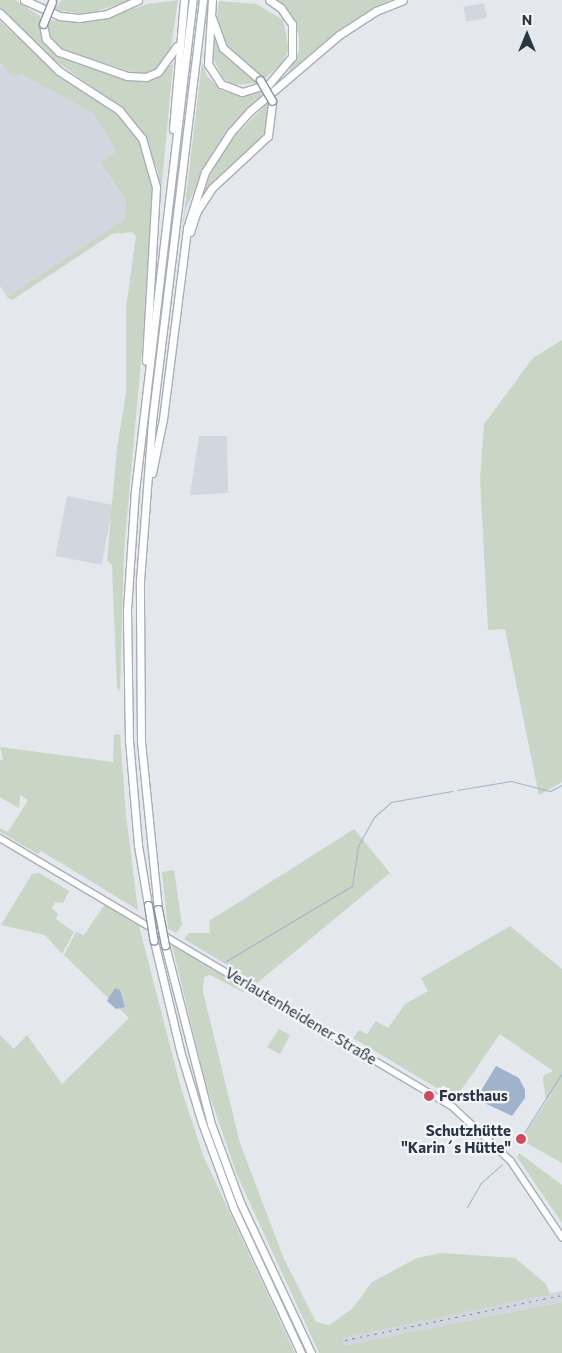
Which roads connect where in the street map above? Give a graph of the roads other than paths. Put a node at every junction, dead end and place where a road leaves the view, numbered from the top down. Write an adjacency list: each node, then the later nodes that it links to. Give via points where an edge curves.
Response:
1 (24, 0): 2 (highway, via 60,16 79,18 107,14)
2 (138, 0)
3 (269, 0): 9 (highway, via 281,8 292,24 294,51 290,63 276,78 248,92 225,87 210,68 207,50)
4 (403, 0): 13 (highway, via 376,11 339,35 231,132 195,197)
5 (54, 1): 11 (highway, bridge, via 43,24 46,39 59,52 130,77 158,72 170,61)
6 (184, 2): 11 (highway)
7 (193, 3): 12 (highway)
8 (203, 3): 15 (highway)
9 (211, 3): 13 (highway, bridge, via 219,43 260,80 272,101 268,136 212,188 197,211)
10 (0, 12): 14 (highway, via 60,71 120,110 142,138 151,158 156,216 146,326)
11 (179, 41): 12 (highway)
12 (170, 186): 14 (highway)
13 (184, 252): 15 (highway, via 163,419)
14 (146, 388): 18 (highway, bridge, via 131,533 127,684 133,796 148,905 181,1054 202,1123 233,1207)
15 (147, 488): 19 (highway, bridge, via 140,581 139,702 158,909 211,1124 240,1202)
16 (0, 838): 17 (main road, Verlautenheidener Straße, via 453,1106 511,1161)
17 (562, 1237)
18 (301, 1353)
19 (311, 1353)

